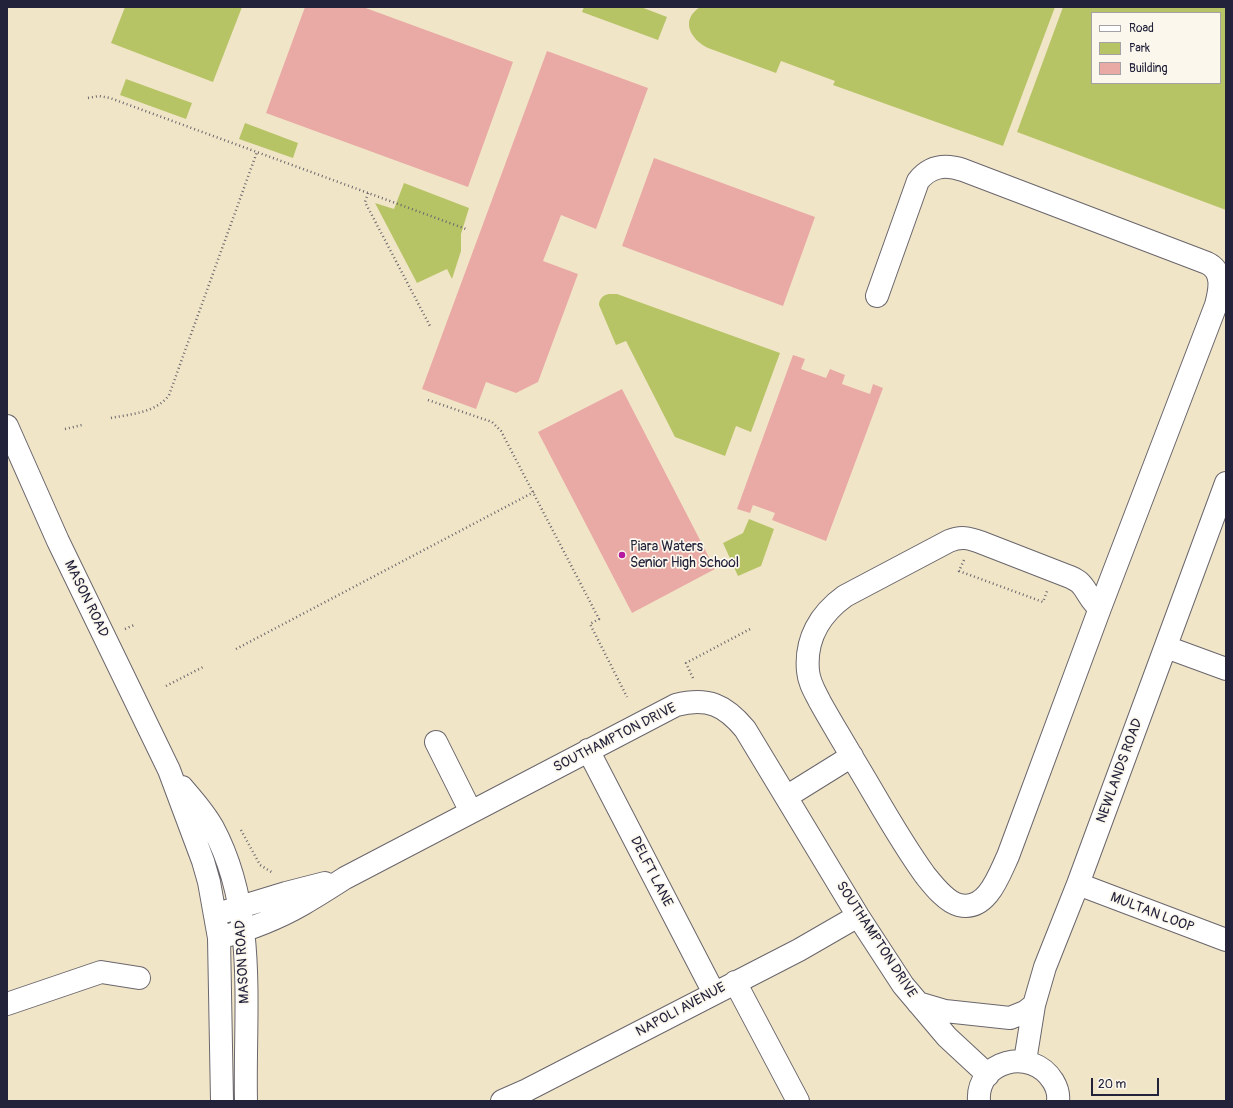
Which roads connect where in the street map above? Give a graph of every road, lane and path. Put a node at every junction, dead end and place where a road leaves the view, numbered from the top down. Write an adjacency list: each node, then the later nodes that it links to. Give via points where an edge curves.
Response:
1 (88, 98): 2 (path, via 110,98)
2 (258, 152): 3 (path); 8 (path, via 169,395 164,402 150,410)
3 (368, 193): 4 (path); 6 (path, via 365,202)
4 (466, 229)
5 (876, 296): 16 (street, via 918,181 932,169 944,166 963,170 1195,258 1211,265 1217,271 1220,290 1216,305)
6 (430, 326)
7 (428, 400): 13 (path, via 492,422 501,431)
8 (111, 418)
9 (82, 425): 11 (path)
10 (7, 426): 28 (street, MASON ROAD, via 58,541)
11 (65, 429)
12 (1226, 483): 18 (street, NEWLANDS ROAD)
13 (534, 492): 19 (path); 24 (path, via 599,619 590,624)
14 (967, 554): 15 (path, via 960,571 1043,602)
15 (1048, 590)
16 (1100, 608): 27 (street, via 1092,603 1078,581 980,542 962,538 950,540 845,596 824,614 817,625 809,648 808,670 810,684); 27 (street, via 1008,856 995,884 985,897 975,903 967,906 949,901 926,876)
17 (752, 628): 22 (path, via 686,663)
18 (1166, 646): 21 (street); 33 (street, NEWLANDS ROAD)
19 (236, 649)
20 (205, 666): 23 (path)
21 (1226, 669)
22 (693, 678)
23 (166, 686)
24 (627, 697)
25 (436, 742): 30 (street)
26 (588, 750): 29 (street, SOUTHAMPTON DRIVE, via 676,705 712,703 724,709 745,730); 30 (street, SOUTHAMPTON DRIVE); 43 (street, DELFT LANE)
27 (852, 756): 29 (street)
28 (169, 770): 31 (street, MASON ROAD); 36 (street, MASON ROAD, via 210,882)
29 (786, 797): 37 (street, SOUTHAMPTON DRIVE)
30 (472, 812): 32 (street, SOUTHAMPTON DRIVE)
31 (213, 829): 34 (path, via 235,819 260,865 276,875); 35 (street, MASON ROAD, via 225,854)
32 (345, 878): 34 (street, SOUTHAMPTON DRIVE); 38 (street, SOUTHAMPTON DRIVE, via 302,905)
33 (1078, 884): 40 (street, MULTAN LOOP); 46 (street, NEWLANDS ROAD, via 1045,967)
34 (282, 894): 35 (street, SOUTHAMPTON DRIVE)
35 (240, 908): 36 (street, SOUTHAMPTON DRIVE); 38 (street, MASON ROAD)
36 (216, 914): 39 (street, MASON ROAD)
37 (858, 916): 42 (street, NAPOLI AVENUE, via 799,950); 44 (street, SOUTHAMPTON DRIVE, via 903,985)
38 (244, 931): 39 (street, SOUTHAMPTON DRIVE); 49 (street, MASON ROAD)
39 (220, 938): 50 (street, MASON ROAD)
40 (1226, 940)
41 (139, 978): 45 (street, via 101,972)
42 (735, 982): 43 (street, NAPOLI AVENUE); 53 (street)
43 (714, 993): 52 (street, NAPOLI AVENUE, via 534,1087)
44 (918, 1003): 46 (street, SOUTHAMPTON DRIVE, via 945,1011 1010,1018); 48 (street, SOUTHAMPTON DRIVE, via 947,1037)
45 (7, 1004)
46 (1034, 1005): 47 (street, NEWLANDS ROAD)
47 (1025, 1061): 48 (street, via 1011,1061 998,1066); 55 (street, via 1038,1065 1048,1074 1056,1085)
48 (988, 1075): 54 (street, via 982,1085)
49 (246, 1093): 51 (street)
50 (222, 1101)
51 (263, 1101)
52 (502, 1101)
53 (798, 1101)
54 (979, 1101)
55 (1058, 1101)

